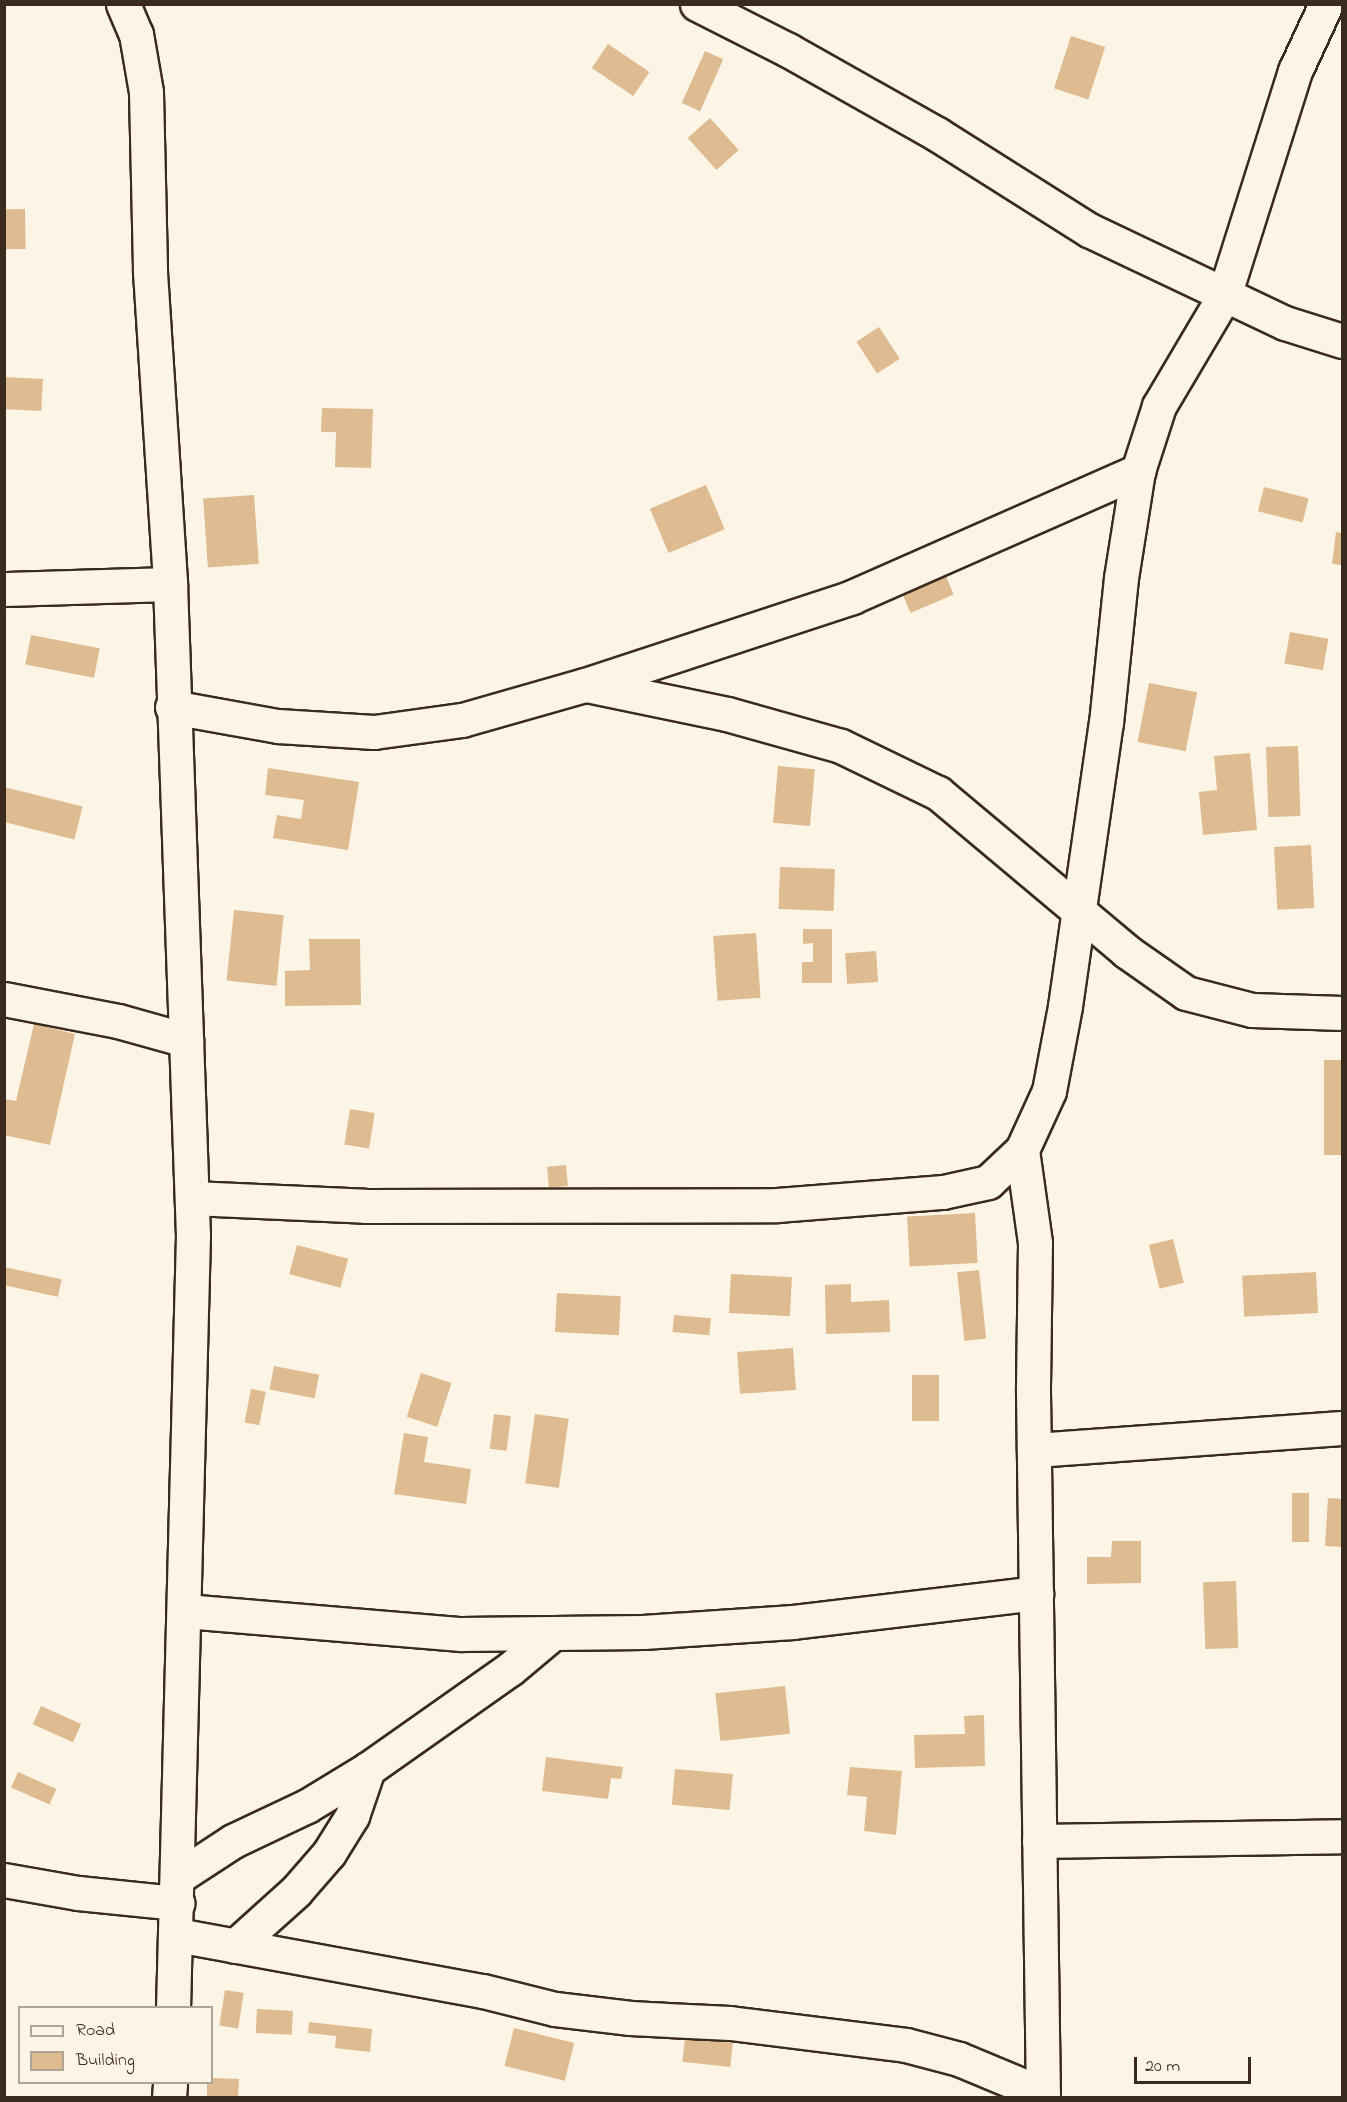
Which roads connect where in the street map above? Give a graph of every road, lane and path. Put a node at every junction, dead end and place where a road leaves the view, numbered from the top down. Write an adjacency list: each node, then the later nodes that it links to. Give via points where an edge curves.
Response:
1 (123, 4): 7 (street, via 136,34 146,92 150,272)
2 (697, 4): 4 (street, via 937,134 1089,230)
3 (1326, 4): 4 (street, via 1295,71)
4 (1224, 296): 5 (street, via 1285,323); 6 (street, via 1159,406)
5 (1342, 341)
6 (1138, 471): 9 (street, via 852,597); 11 (street)
7 (170, 585): 8 (street); 10 (street)
8 (4, 589)
9 (585, 685): 10 (street, via 462,720 374,732 278,726); 11 (street, via 728,714 841,746 938,793)
10 (172, 706): 14 (street)
11 (1078, 908): 13 (street, via 1126,951 1186,993 1252,1010); 15 (street, via 1049,1091)
12 (4, 999): 14 (street, via 118,1021)
13 (1342, 1013)
14 (186, 1040): 16 (street)
15 (1022, 1150): 16 (street, via 988,1182 944,1192 777,1204 365,1206); 18 (street, via 1035,1244)
16 (192, 1198): 20 (street)
17 (1342, 1428): 18 (street)
18 (1034, 1450): 19 (street)
19 (1036, 1593): 21 (street, via 793,1622 643,1632); 24 (street)
20 (185, 1611): 21 (street, via 461,1634); 26 (street)
21 (553, 1633): 22 (street, via 510,1669)
22 (368, 1769): 26 (street, via 307,1806 233,1840); 28 (street, via 352,1816 329,1853 296,1891)
23 (1342, 1836): 24 (street)
24 (1039, 1841): 30 (street)
25 (4, 1880): 26 (street, via 78,1893)
26 (177, 1890): 27 (street)
27 (177, 1935): 28 (street); 29 (street)
28 (235, 1946): 30 (street, via 483,1991 555,2009 906,2045 959,2059)
29 (173, 2006)
30 (1043, 2096)

